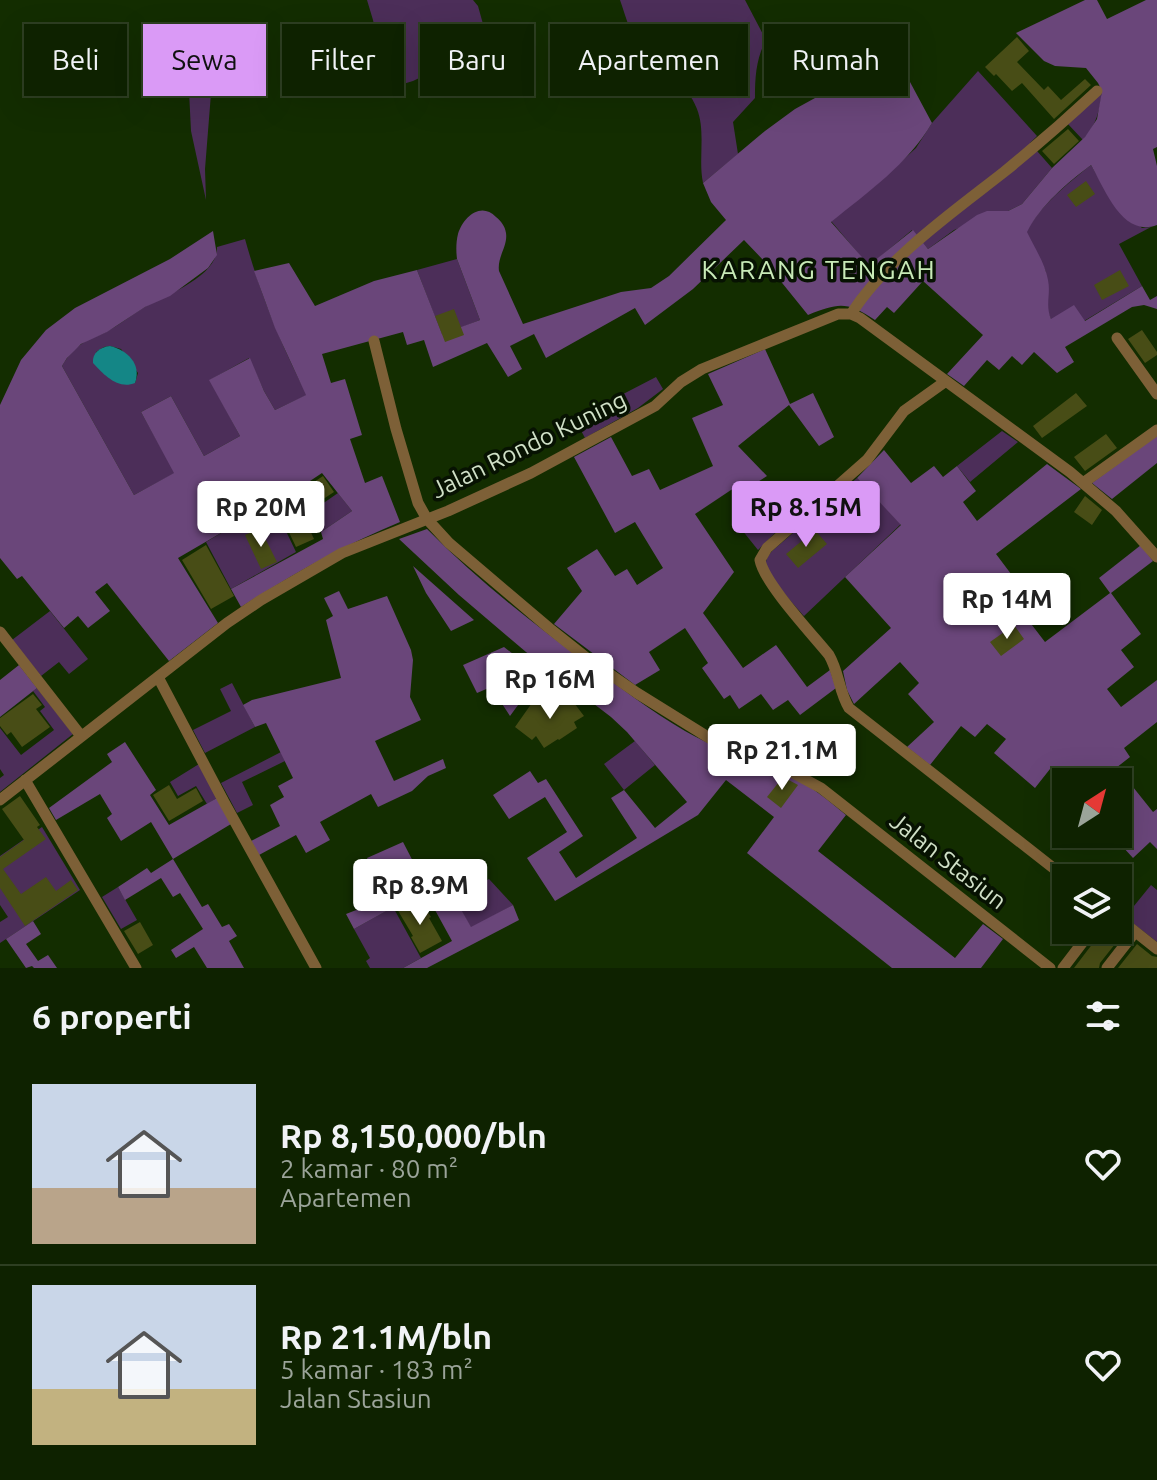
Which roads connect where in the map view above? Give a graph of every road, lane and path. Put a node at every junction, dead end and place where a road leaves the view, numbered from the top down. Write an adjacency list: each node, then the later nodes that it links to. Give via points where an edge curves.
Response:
1 (1097, 91): 2 (street, via 929,231)
2 (851, 314): 5 (street); 9 (street, Jalan Rondo Kuning, via 830,316 702,369 655,406 531,473)
3 (1117, 338): 6 (street)
4 (374, 341): 9 (street, via 405,463)
5 (946, 381): 8 (street); 16 (street, via 904,411 867,460 767,548 761,566 829,655 849,708)
6 (1157, 394)
7 (1157, 430): 8 (street)
8 (1083, 483): 10 (street)
9 (427, 519): 12 (street, Jalan Rondo Kuning, via 354,548 294,580); 23 (street, Jalan Stasiun, via 473,565 588,659 696,731 821,788)
10 (1157, 557)
11 (0, 632): 13 (street)
12 (158, 677): 13 (street, Jalan Rondo Kuning); 22 (street)
13 (81, 736): 14 (street, Jalan Rondo Kuning)
14 (25, 780): 15 (street, Jalan Rondo Kuning); 21 (street)
15 (0, 800)
16 (1052, 867)
17 (1132, 930): 18 (street)
18 (1135, 932): 20 (street); 25 (street)
19 (1081, 944): 24 (street)
20 (1157, 949)
21 (136, 968)
22 (316, 968)
23 (1050, 968)
24 (1063, 968)
25 (1107, 968)

